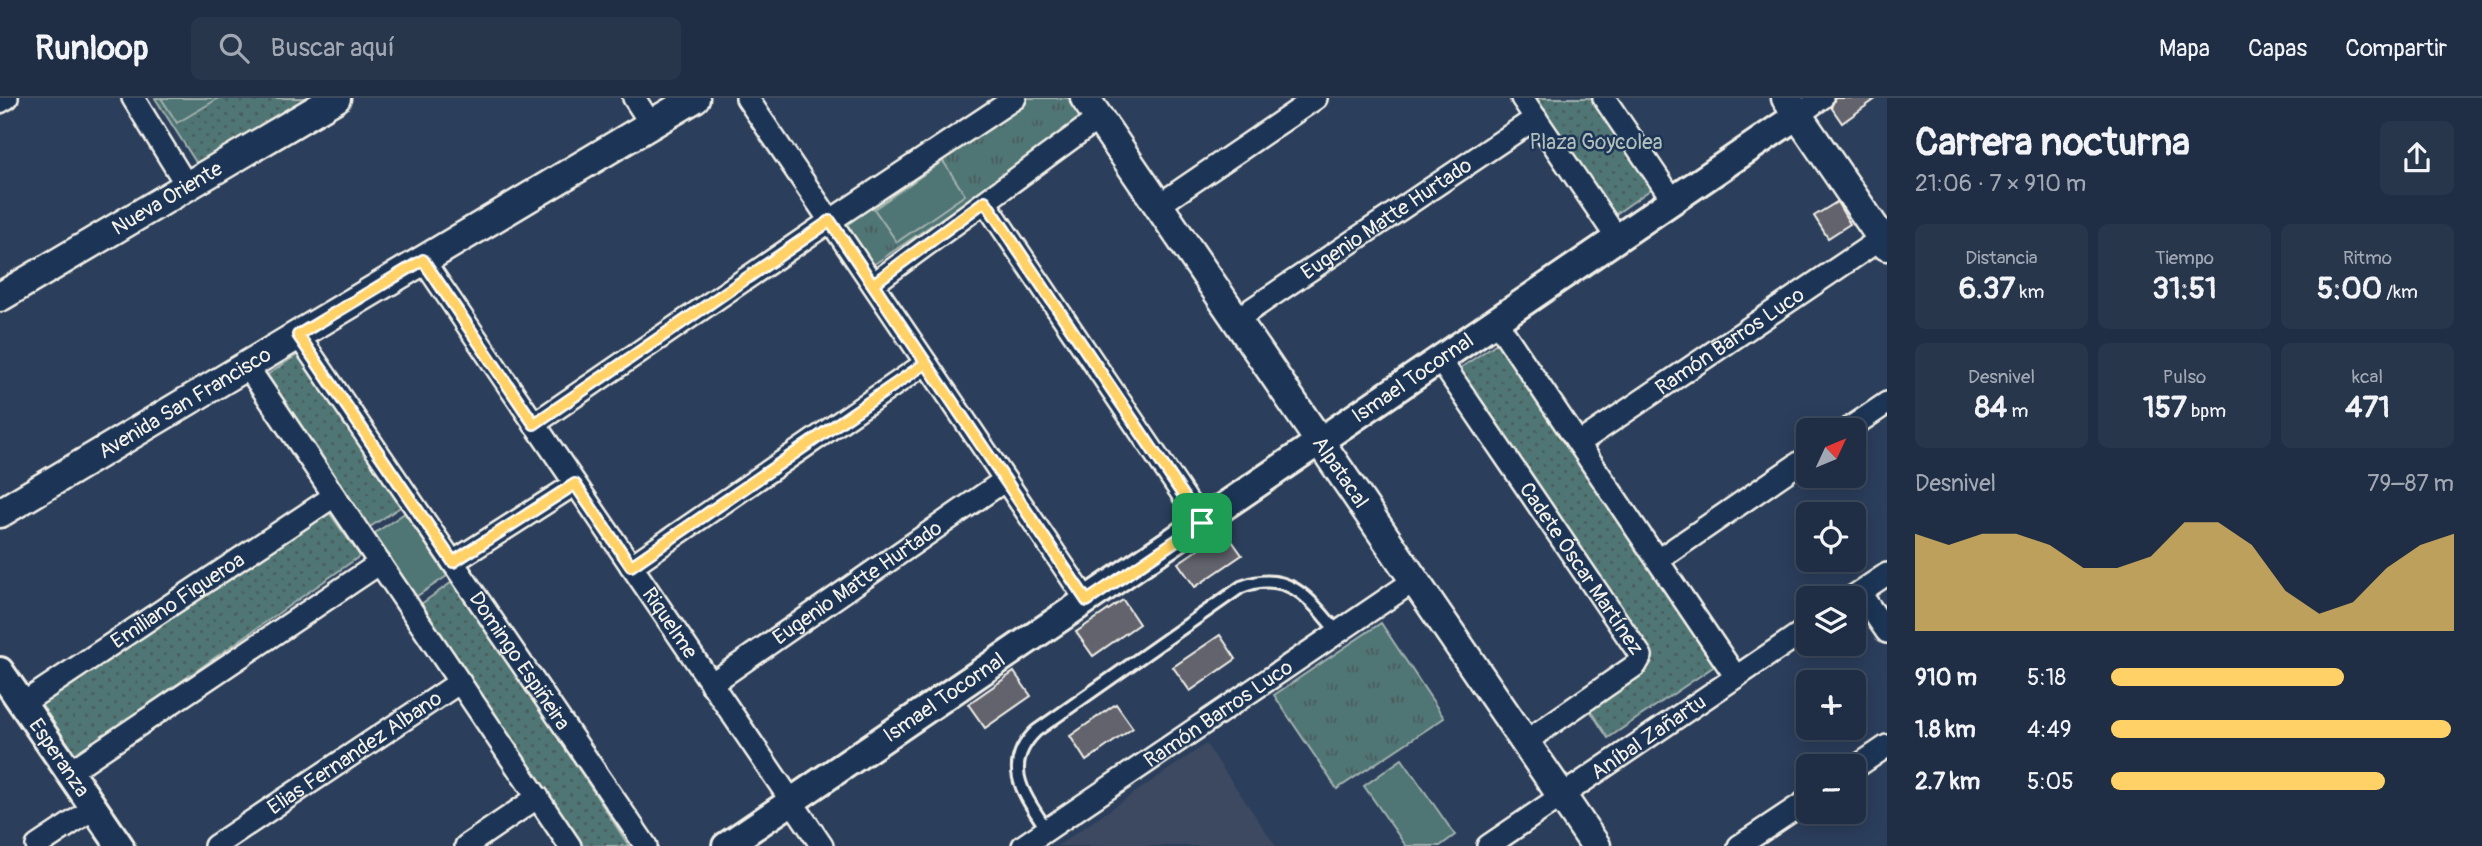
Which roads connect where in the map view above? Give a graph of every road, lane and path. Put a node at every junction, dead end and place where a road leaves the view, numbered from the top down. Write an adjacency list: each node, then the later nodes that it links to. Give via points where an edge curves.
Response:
1 (7, 98): 12 (street)
2 (133, 98): 17 (street)
3 (335, 98): 17 (main road, Nueva Oriente)
4 (634, 98): 16 (street)
5 (695, 98): 16 (main road, Avenida San Francisco)
6 (747, 98): 21 (street)
7 (1015, 98): 21 (street)
8 (1316, 98): 20 (street)
9 (1522, 98): 15 (street)
10 (1604, 98): 18 (street)
11 (1822, 98): 13 (street, Ismael Tocornal)
12 (0, 102)
13 (1792, 106): 18 (street, Ismael Tocornal); 23 (main road)
14 (1092, 108): 19 (street); 20 (main road, Alpatacal)
15 (1536, 118): 22 (street); 27 (street, Eugenio Matte Hurtado)
16 (651, 124): 24 (main road, Avenida San Francisco)
17 (187, 186): 26 (main road, Nueva Oriente)
18 (1673, 200): 22 (street, Ismael Tocornal)
19 (985, 201): 25 (street); 43 (street)
20 (1158, 205): 27 (main road, Alpatacal)
21 (830, 221): 25 (street); 35 (street)
22 (1617, 238): 28 (street, Ismael Tocornal)
23 (1884, 242): 37 (street, Ramón Barros Luco)
24 (423, 260): 29 (main road, Avenida San Francisco); 35 (street, Riquelme)
25 (873, 284): 31 (street)
26 (0, 297)
27 (1237, 319): 36 (main road, Alpatacal)
28 (1496, 321): 30 (street, Ismael Tocornal); 37 (street)
29 (298, 335): 32 (main road, Avenida San Francisco); 45 (street, Domingo Espiñeira)
30 (1440, 360): 36 (street, Ismael Tocornal); 60 (street, Cadete Óscar Martínez, via 1641,656 1636,665)
31 (926, 363): 39 (street); 47 (street)
32 (247, 366): 41 (street); 42 (main road, Avenida San Francisco)
33 (1887, 403): 34 (street)
34 (1865, 418)
35 (534, 424): 40 (street, Riquelme)
36 (1321, 442): 43 (street, Ismael Tocornal); 49 (main road, Alpatacal)
37 (1579, 443): 44 (street)
38 (1796, 465): 44 (street)
39 (1005, 480): 51 (street); 58 (street, Eugenio Matte Hurtado)
40 (575, 484): 45 (street); 47 (street, Riquelme)
41 (334, 496): 46 (street); 59 (street, Emiliano Figueroa)
42 (0, 513)
43 (1202, 523): 51 (street, Ismael Tocornal)
44 (1658, 561): 56 (street)
45 (453, 562): 75 (street, Domingo Espiñeira)
46 (380, 563): 57 (street); 63 (street)
47 (631, 566): 58 (street, Riquelme)
48 (1887, 574): 50 (street)
49 (1415, 580): 54 (street, Ramón Barros Luco); 60 (main road, Alpatacal)
50 (1866, 589)
51 (1087, 601): 66 (street, Ismael Tocornal)
52 (1866, 608): 53 (street)
53 (1887, 632)
54 (1338, 633): 69 (street, Ramón Barros Luco); 69 (lane, via 1296,589 1275,581 1241,587 1024,743 1019,782)
55 (1796, 636): 56 (street, Aníbal Zañartu)
56 (1736, 677): 64 (street, Aníbal Zañartu)
57 (460, 682): 65 (street); 72 (street, Elias Fernandez Albano)
58 (711, 684): 66 (street, Riquelme)
59 (8, 687): 63 (street, Esperanza)
60 (1525, 742): 64 (main road, Alpatacal)
61 (1887, 746): 62 (street)
62 (1866, 760)
63 (69, 772): 67 (street, Esperanza)
64 (1562, 796): 79 (street, Aníbal Zañartu); 80 (main road, Alpatacal)
65 (538, 797): 73 (street); 74 (street)
66 (792, 801): 76 (street, Ismael Tocornal); 77 (street, Riquelme)
67 (94, 807): 70 (street); 71 (street, Esperanza)
68 (1796, 808): 81 (street)
69 (1047, 830): 78 (street, Ramón Barros Luco)
70 (37, 846)
71 (120, 846)
72 (215, 846)
73 (466, 846)
74 (570, 846)
75 (646, 846)
76 (726, 846)
77 (822, 846)
78 (1023, 846)
79 (1489, 846)
80 (1596, 846)
81 (1740, 846)

